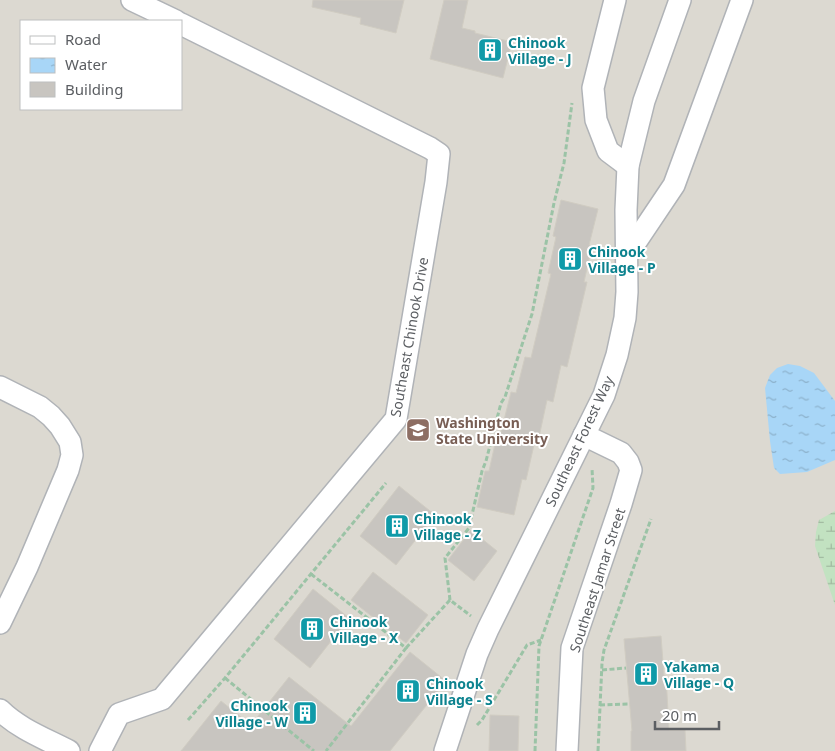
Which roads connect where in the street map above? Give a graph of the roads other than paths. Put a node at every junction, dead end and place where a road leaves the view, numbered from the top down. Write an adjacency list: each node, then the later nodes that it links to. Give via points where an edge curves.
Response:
1 (132, 0): 5 (street)
2 (615, 0): 7 (street, via 593,88 596,120 608,151)
3 (680, 0): 7 (street, Southeast Forest Way, via 644,101)
4 (742, 0): 8 (street, via 674,185)
5 (174, 20)
6 (182, 24): 14 (street, Southeast Chinook Drive, via 430,148 439,154 436,182 396,419 162,699 119,714)
7 (628, 166): 8 (street, Southeast Forest Way)
8 (627, 255): 10 (street, Southeast Forest Way, via 625,318 617,355 604,395)
9 (0, 387): 11 (street, via 51,416 70,442 72,455 27,567)
10 (584, 435): 15 (street, Southeast Forest Way, via 488,629); 16 (street, Southeast Jamar Street, via 621,453 630,470 572,648)
11 (0, 623)
12 (0, 710): 13 (street, via 13,721)
13 (69, 751)
14 (100, 751)
15 (444, 751)
16 (568, 751)

